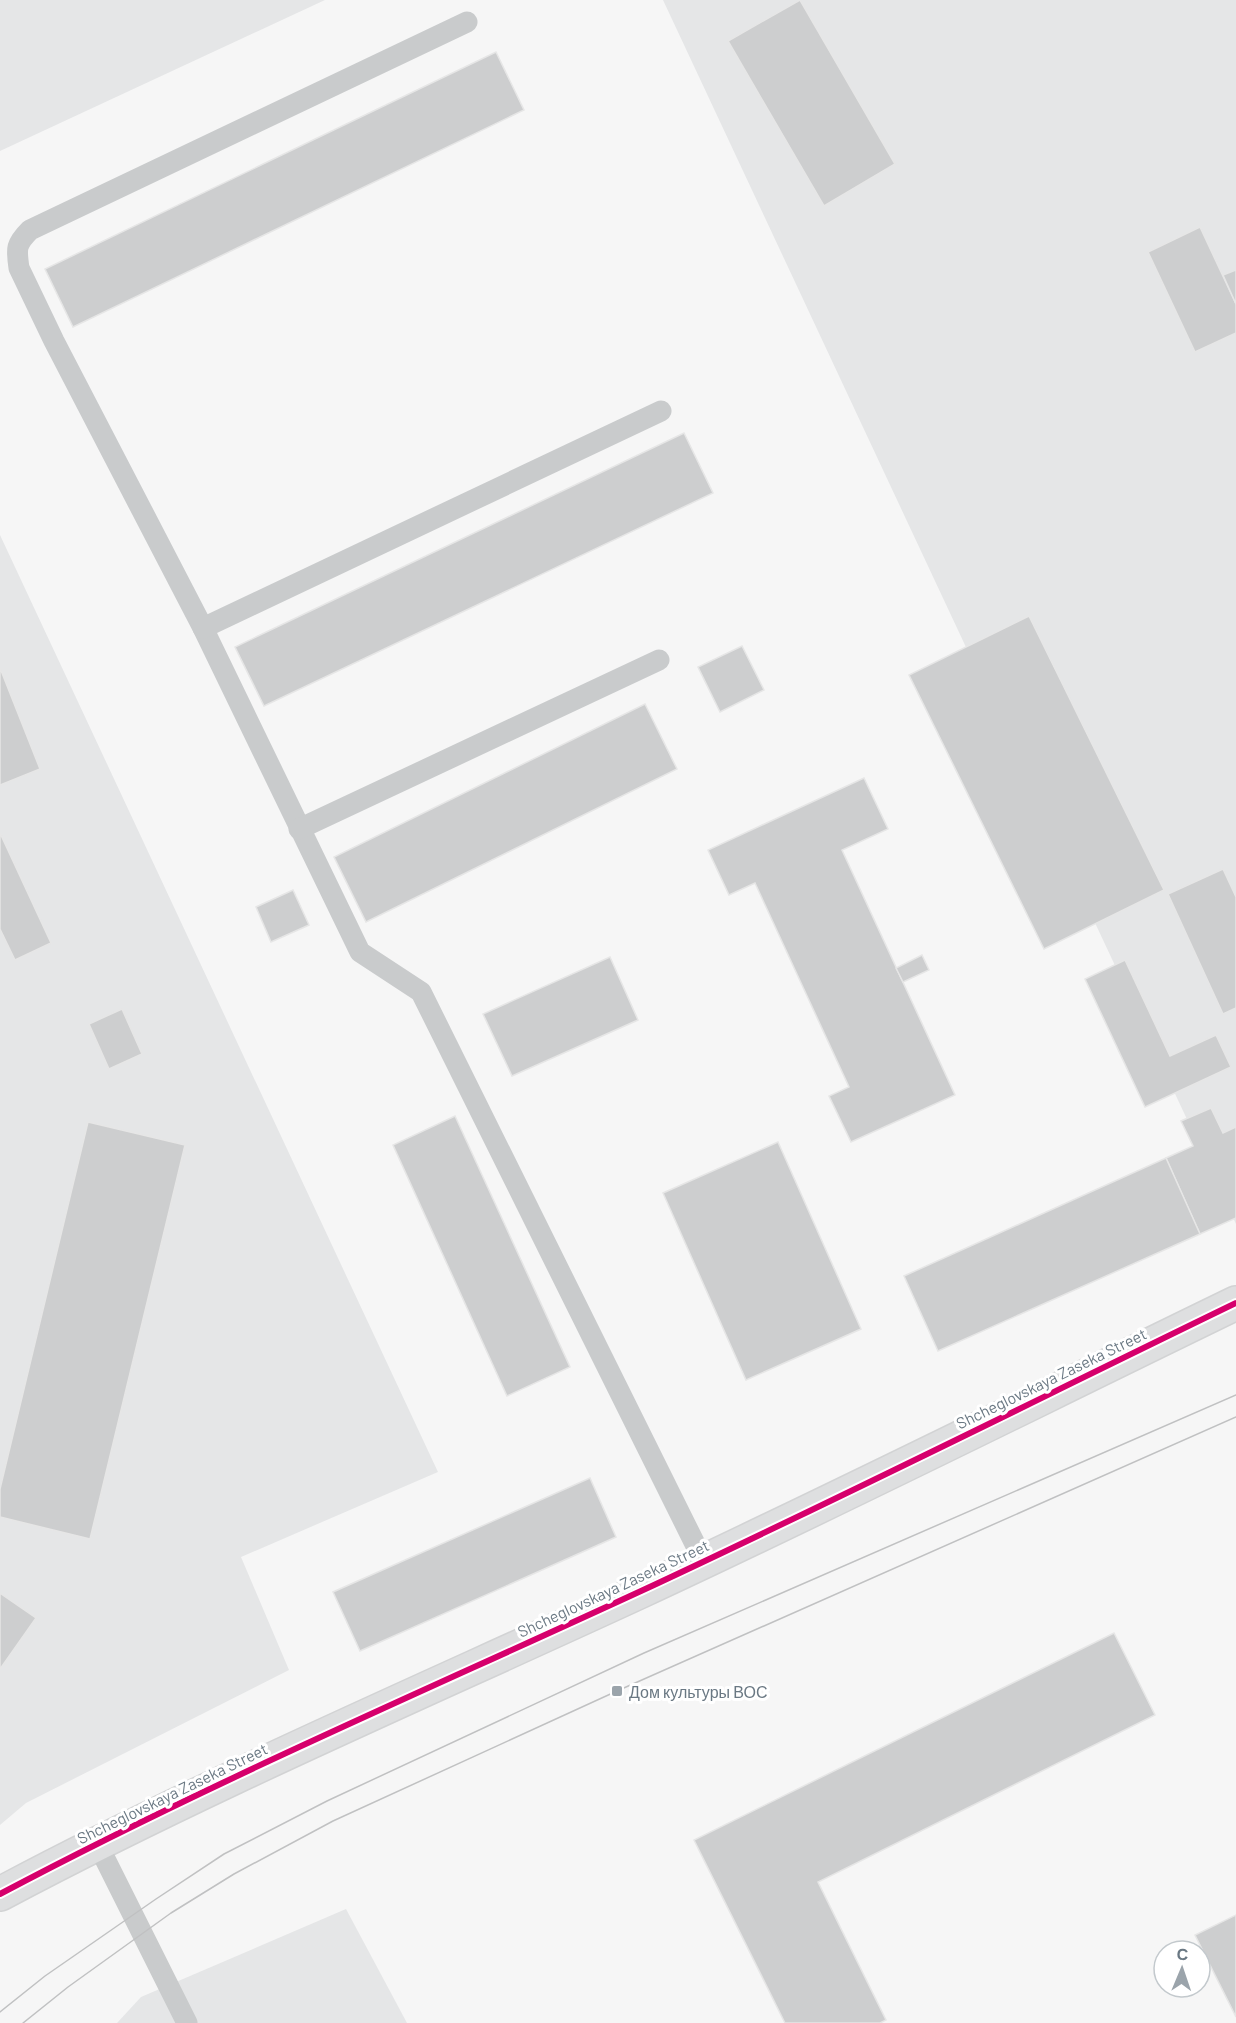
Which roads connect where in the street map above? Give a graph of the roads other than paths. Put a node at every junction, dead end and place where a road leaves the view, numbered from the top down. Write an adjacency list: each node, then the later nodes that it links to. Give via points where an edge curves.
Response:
1 (467, 22): 3 (lane, via 30,230 19,242 19,268)
2 (661, 411): 3 (lane)
3 (203, 628): 5 (lane)
4 (659, 660): 5 (lane)
5 (299, 829): 7 (lane, via 360,952 421,992)
6 (1236, 1303): 7 (street, Shcheglovskaya Zaseka Street)
7 (704, 1562): 8 (street, Shcheglovskaya Zaseka Street)
8 (97, 1843): 9 (street, Shcheglovskaya Zaseka Street); 10 (lane)
9 (0, 1894)
10 (187, 2023)

